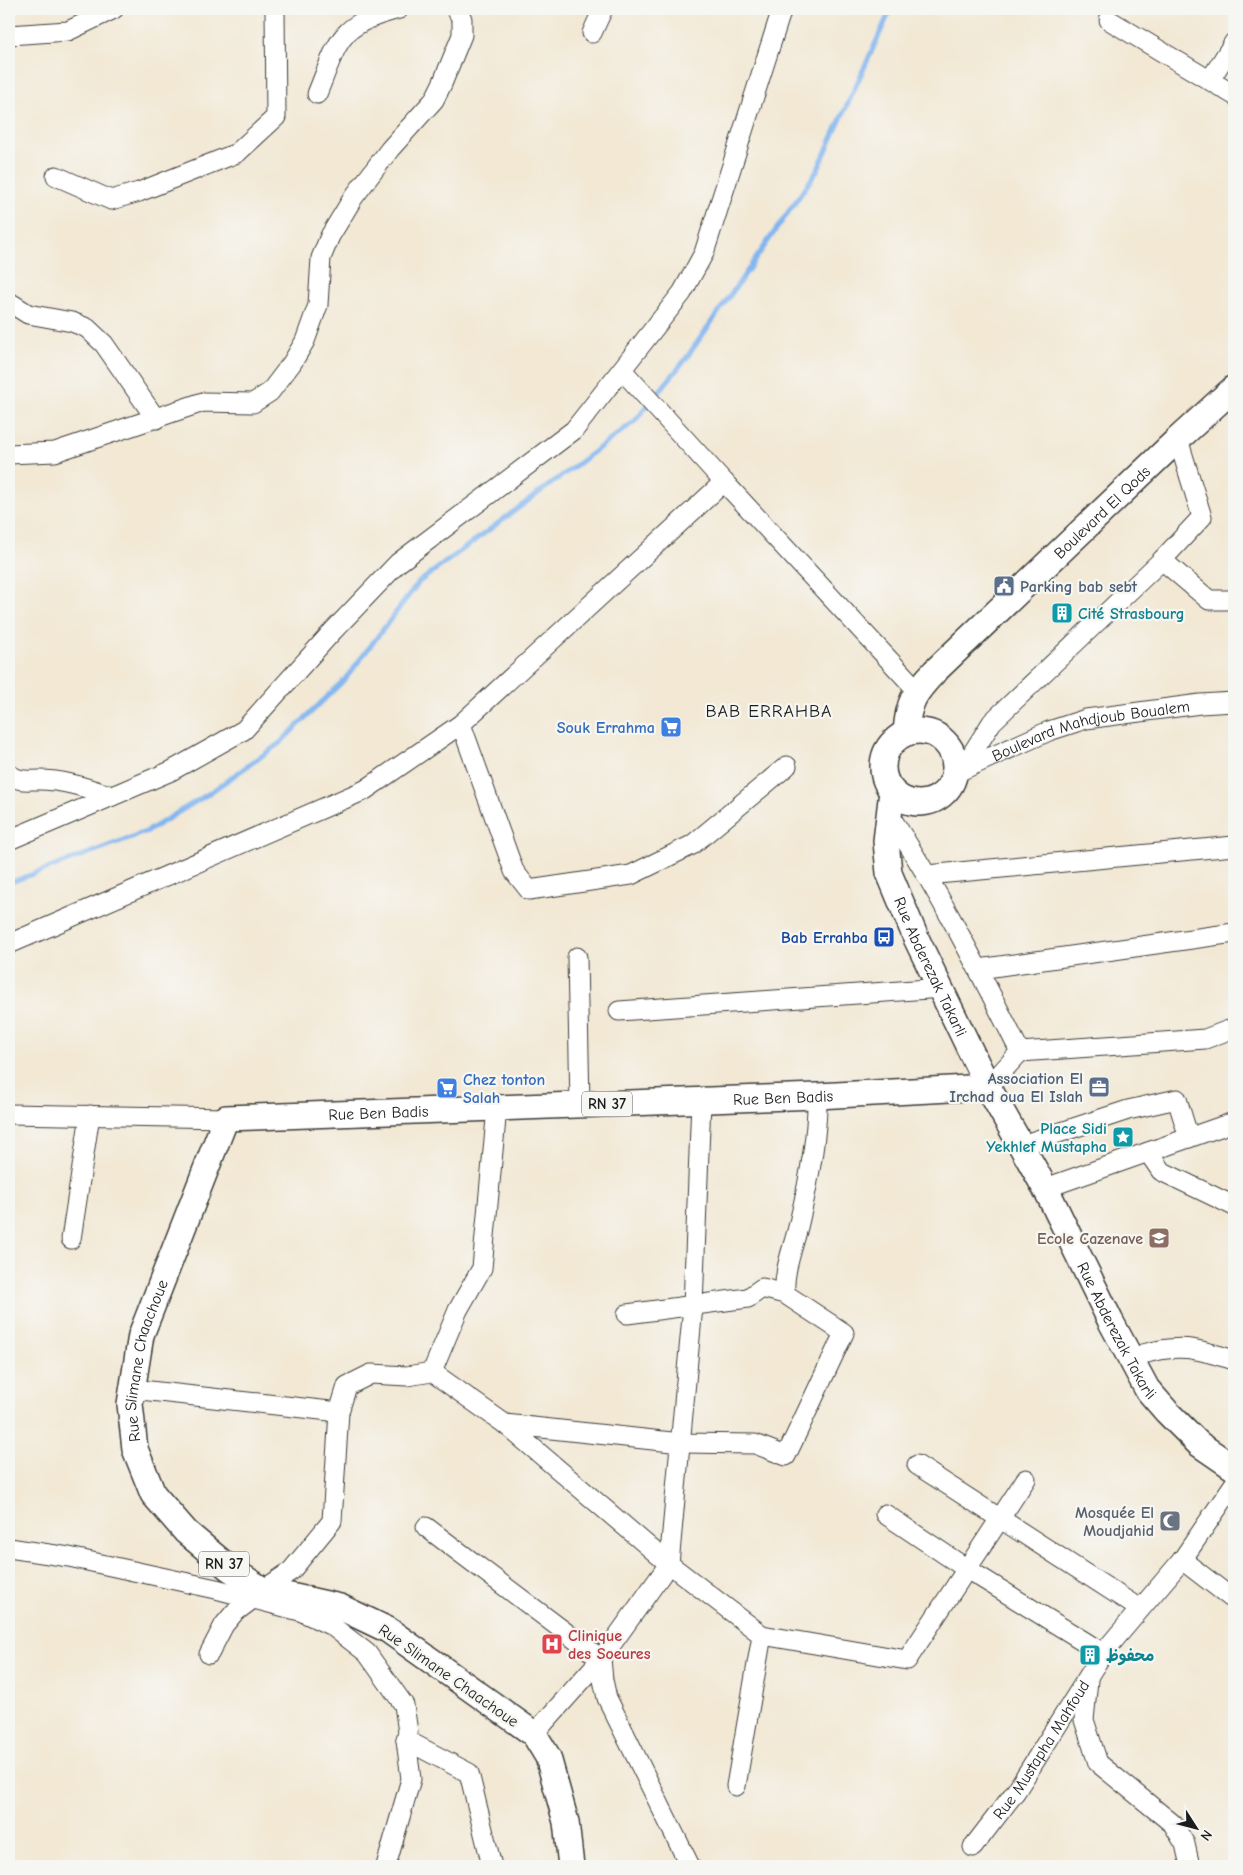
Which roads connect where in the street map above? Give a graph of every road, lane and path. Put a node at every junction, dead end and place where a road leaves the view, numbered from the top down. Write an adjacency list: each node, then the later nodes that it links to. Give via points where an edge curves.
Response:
1 (114, 9): 9 (street, via 68,32)
2 (275, 9): 14 (street, via 276,116 237,153 111,200)
3 (399, 9): 12 (street, via 373,15 351,28 338,42)
4 (456, 9): 18 (street, via 462,19 462,35 434,100 390,149 353,198 330,236 321,258 318,305 292,364 270,392 253,402 203,402)
5 (603, 9): 8 (street)
6 (782, 9): 16 (street, via 704,253 682,293)
7 (1109, 20): 11 (street)
8 (592, 33)
9 (9, 35)
10 (1234, 42): 11 (street)
11 (1210, 80): 13 (street)
12 (317, 94)
13 (1234, 95)
14 (56, 176)
15 (9, 302): 18 (street, via 28,314 88,328 104,344)
16 (622, 370): 21 (street); 31 (street, via 574,430 398,563 244,730 171,771)
17 (1234, 388): 19 (main road, Boulevard El Qods)
18 (156, 419): 20 (street, via 55,452)
19 (1178, 439): 22 (street, via 1202,517); 24 (main road, Boulevard El Qods)
20 (9, 454)
21 (724, 482): 24 (street); 26 (street)
22 (1162, 560): 23 (street, via 1208,600); 29 (street, via 992,722)
23 (1234, 600)
24 (917, 690): 27 (main road, Boulevard El Qods, via 907,712)
25 (1234, 702): 29 (street, Boulevard Mahdjoub Boualem, via 1086,719 1049,731)
26 (461, 724): 28 (street, via 514,871 529,890 631,875 692,845); 37 (street, via 365,790)
27 (906, 733): 29 (main road, via 922,730 937,735 949,746); 32 (main road, via 892,743 884,758)
28 (787, 766)
29 (959, 773): 32 (main road, via 944,794 927,803)
30 (9, 774): 31 (street, via 18,781 68,782)
31 (112, 796): 33 (street)
32 (890, 802): 35 (street); 40 (main road, Rue Abderezak Takarli, via 886,841 889,873 916,938)
33 (9, 840)
34 (1234, 846): 35 (street)
35 (927, 875): 39 (street)
36 (1234, 933): 39 (street)
37 (9, 944)
38 (577, 957): 47 (street)
39 (979, 968): 43 (street)
40 (942, 988): 41 (street); 44 (main road, Rue Abderezak Takarli)
41 (620, 1011)
42 (1234, 1028): 43 (street, via 1205,1039)
43 (1020, 1052): 44 (street)
44 (988, 1087): 45 (main road, Rue Ben Badis / RN 37); 54 (main road, Rue Abderezak Takarli); 71 (main road, Rue Abderezak Takarli, via 1049,1195 1147,1389 1199,1444)
45 (817, 1096): 46 (main road, Rue Ben Badis / RN 37); 59 (street, via 812,1154 784,1283)
46 (702, 1100): 47 (main road, Rue Ben Badis / RN 37); 60 (street)
47 (580, 1105): 48 (main road, Rue Ben Badis / RN 37)
48 (497, 1108): 51 (main road, Rue Ben Badis / RN 37); 64 (street, via 482,1268 458,1310)
49 (9, 1114): 50 (street, Rue Ben Badis)
50 (90, 1115): 51 (street, Rue Ben Badis); 58 (street)
51 (226, 1118): 65 (main road, Rue Slimane Chaachoue / RN 37, via 141,1335)
52 (1234, 1122): 53 (street)
53 (1189, 1138): 54 (street, via 1177,1099 1128,1110); 55 (street)
54 (1028, 1143): 56 (main road, Rue Abderezak Takarli)
55 (1148, 1152): 56 (street); 57 (street, via 1161,1172)
56 (1057, 1184): 62 (main road, Rue Abderezak Takarli)
57 (1234, 1206)
58 (71, 1239)
59 (785, 1294): 60 (street, via 762,1288 748,1298); 68 (street, via 844,1333 786,1456 755,1444)
60 (694, 1306): 61 (street); 68 (street)
61 (627, 1314)
62 (1143, 1354): 63 (street, via 1165,1348 1188,1348); 69 (main road, Rue Abderezak Takarli, via 1174,1401)
63 (1234, 1360)
64 (432, 1372): 66 (street, via 406,1376 371,1374 346,1386); 67 (street)
65 (132, 1389): 66 (street); 80 (main road, Rue Slimane Chaachoue / RN 37, via 130,1404 135,1449 153,1494 186,1532)
66 (339, 1412): 83 (street, via 332,1521 291,1571)
67 (505, 1424): 68 (street); 79 (street)
68 (681, 1443): 79 (street)
69 (1234, 1448)
70 (917, 1465): 75 (street)
71 (1234, 1468)
72 (1026, 1479): 75 (street)
73 (1234, 1484): 78 (street, Rue Mustapha Mahfoud)
74 (885, 1514): 81 (street)
75 (999, 1518): 81 (street); 85 (street)
76 (426, 1527): 89 (street)
77 (9, 1548): 82 (street, via 69,1557)
78 (1182, 1560): 84 (street); 85 (street, Rue Mustapha Mahfoud)
79 (669, 1564): 86 (street); 89 (street)
80 (229, 1568): 82 (street); 83 (main road, Rue Slimane Chaachoue / RN 37)
81 (967, 1569): 86 (street, via 907,1660); 87 (street)
82 (216, 1589): 83 (street)
83 (258, 1594): 88 (street, via 224,1625); 91 (main road, Rue Slimane Chaachoue / RN 37, via 340,1607 388,1630); 92 (street, via 332,1626 367,1653 404,1705)
84 (1234, 1600)
85 (1140, 1609): 87 (street, Rue Mustapha Mahfoud)
86 (762, 1635): 93 (street)
87 (1103, 1653): 90 (street, Rue Mustapha Mahfoud)
88 (209, 1654)
89 (601, 1659): 91 (street); 98 (street, via 607,1698)
90 (1088, 1676): 94 (street, Rue Mustapha Mahfoud, via 1016,1791); 99 (street, via 1084,1720 1098,1763 1173,1824 1185,1844)
91 (534, 1734): 97 (main road, Rue Slimane Chaachoue / RN 37, via 548,1757 566,1822)
92 (406, 1740): 95 (street, via 410,1779); 96 (street, via 469,1773)
93 (736, 1786)
94 (973, 1847)
95 (386, 1866)
96 (492, 1866)
97 (571, 1866)
98 (690, 1866)
99 (1190, 1866)

